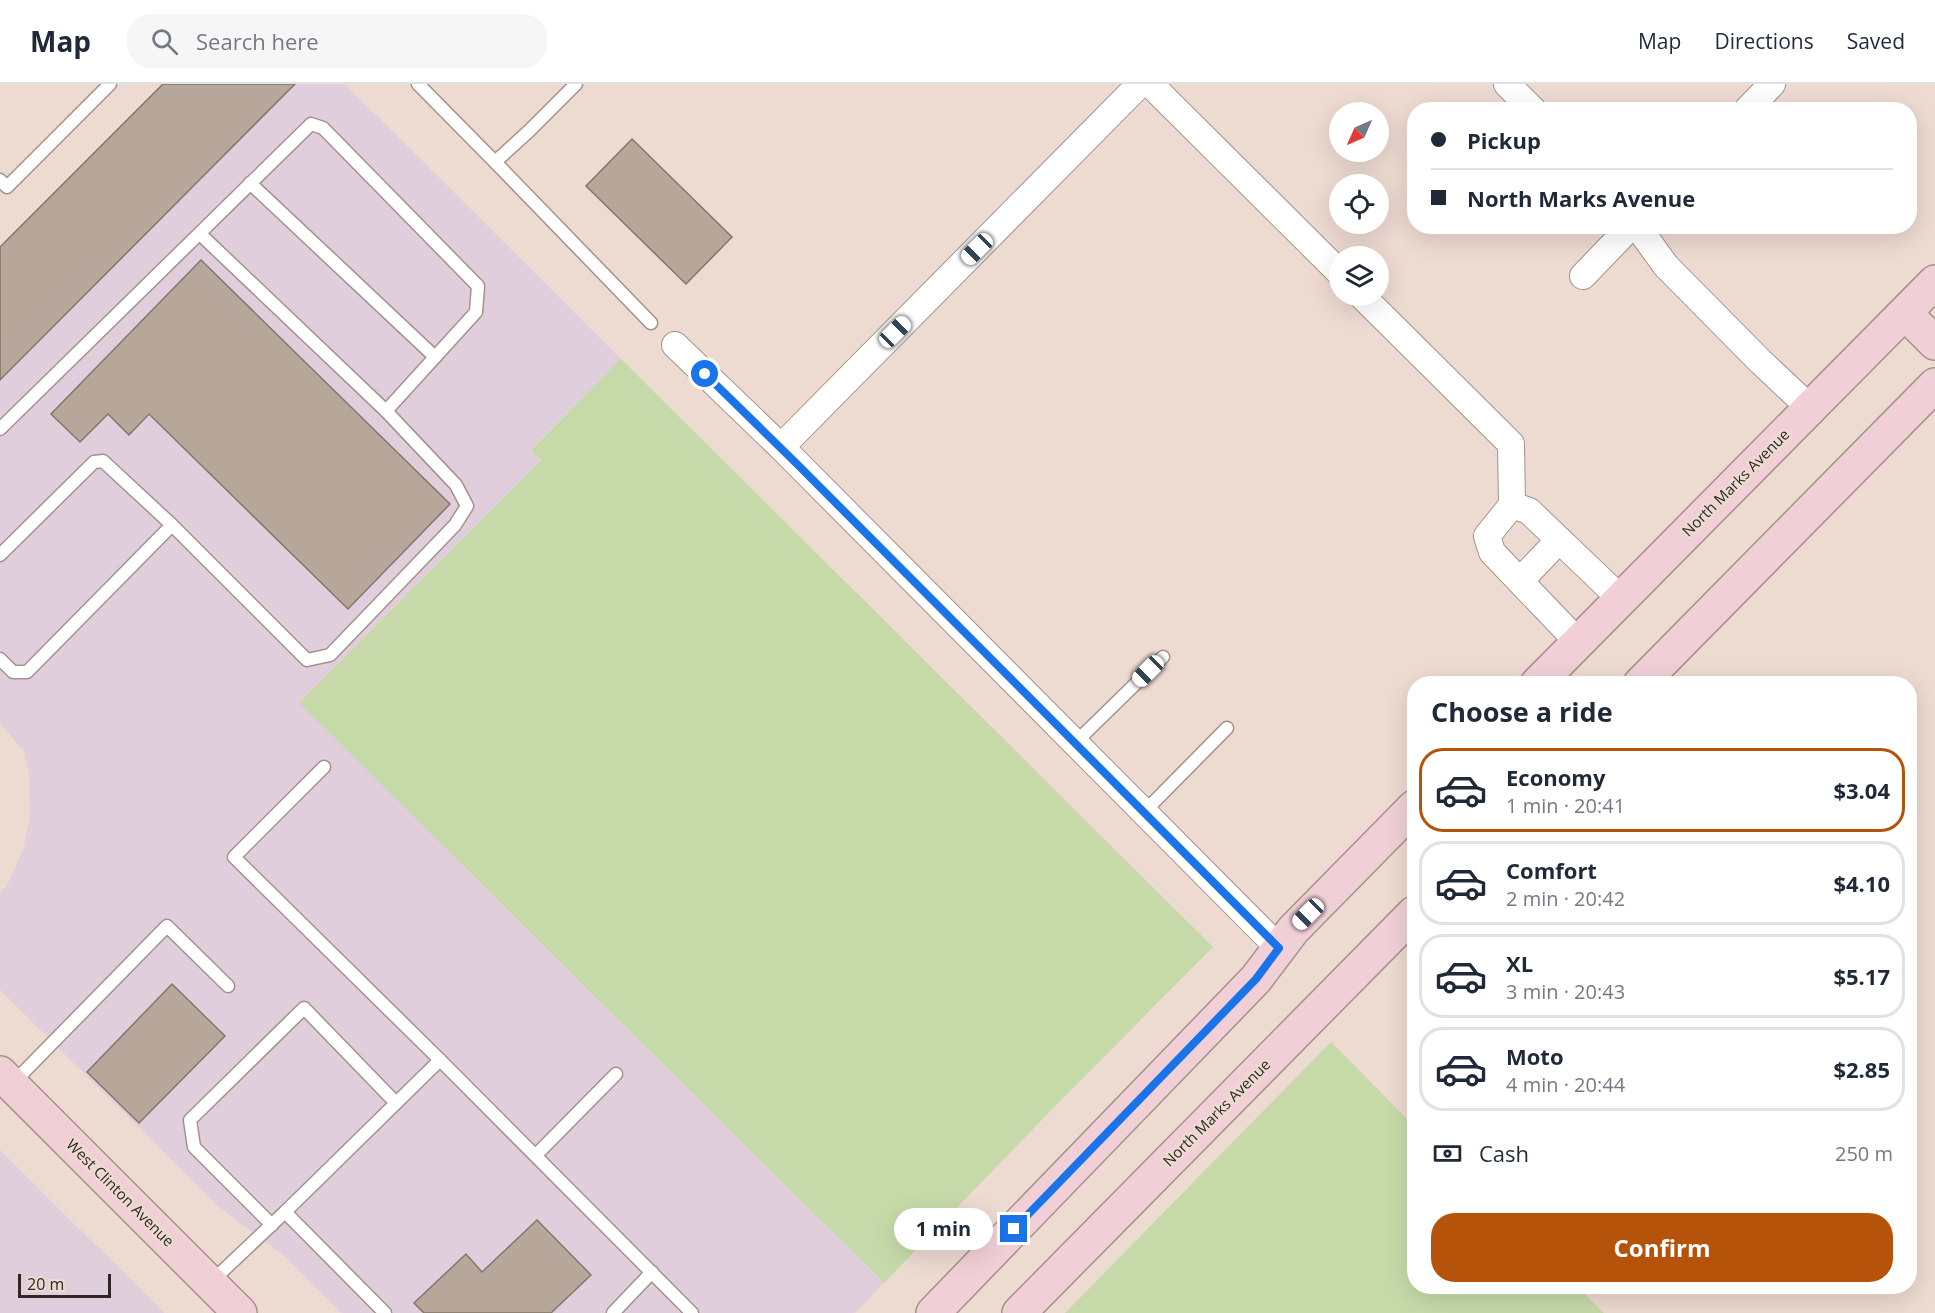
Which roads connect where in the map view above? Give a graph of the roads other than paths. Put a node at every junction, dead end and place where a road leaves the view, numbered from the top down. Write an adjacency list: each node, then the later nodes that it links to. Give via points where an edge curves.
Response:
1 (110, 84): 11 (lane, via 7,187)
2 (418, 84): 10 (lane)
3 (576, 84): 10 (lane)
4 (1140, 84): 29 (street)
5 (1150, 84): 16 (street)
6 (1507, 84): 8 (street)
7 (1772, 84): 9 (street)
8 (1525, 102)
9 (1755, 102)
10 (495, 162): 21 (lane)
11 (0, 180)
12 (250, 183): 13 (lane); 24 (lane); 24 (lane, via 311,124 323,128 478,286 476,312)
13 (200, 234): 27 (lane); 28 (lane)
14 (1623, 234): 17 (street)
15 (1643, 234): 26 (street, via 1665,266)
16 (1329, 262)
17 (1583, 276)
18 (1935, 282): 20 (main road, North Marks Avenue)
19 (1372, 306): 30 (street, via 1511,444)
20 (1905, 313): 22 (main road); 26 (main road, North Marks Avenue)
21 (651, 323)
22 (1935, 343)
23 (675, 345): 29 (street)
24 (435, 357): 27 (lane)
25 (1935, 385): 40 (main road)
26 (1810, 408): 35 (main road, North Marks Avenue)
27 (386, 411): 31 (lane, via 456,485 467,506 455,525 330,655 307,660)
28 (0, 429)
29 (781, 447): 42 (street)
30 (1512, 505): 32 (street, via 1529,511); 34 (street, via 1487,536 1492,552)
31 (172, 525): 33 (lane, via 103,460 94,462); 38 (lane, via 27,672 13,672)
32 (1559, 540): 34 (street); 35 (street)
33 (0, 555)
34 (1520, 581): 36 (street)
35 (1621, 599): 36 (main road, North Marks Avenue)
36 (1578, 642): 39 (main road, North Marks Avenue)
37 (1163, 657): 42 (lane)
38 (0, 659)
39 (1545, 676)
40 (1648, 676)
41 (1227, 728): 44 (lane)
42 (1075, 743): 44 (street)
43 (324, 767): 49 (lane, via 234,857)
44 (1144, 812): 47 (street)
45 (1407, 814): 47 (main road)
46 (1407, 920): 63 (main road, North Marks Avenue)
47 (1279, 948): 62 (main road, via 1256,979)
48 (228, 986): 51 (lane, via 167,926)
49 (440, 1060): 52 (lane); 53 (lane)
50 (616, 1074): 53 (lane)
51 (6, 1079): 57 (main road, West Clinton Avenue)
52 (396, 1103): 54 (lane); 55 (lane, via 304,1008 190,1120 194,1147)
53 (536, 1155): 56 (lane)
54 (285, 1212): 55 (lane); 59 (lane)
55 (272, 1225): 57 (lane)
56 (652, 1272): 60 (lane); 61 (lane)
57 (210, 1283): 58 (main road, West Clinton Avenue)
58 (240, 1313)
59 (385, 1313)
60 (613, 1313)
61 (692, 1313)
62 (933, 1313)
63 (1019, 1313)

